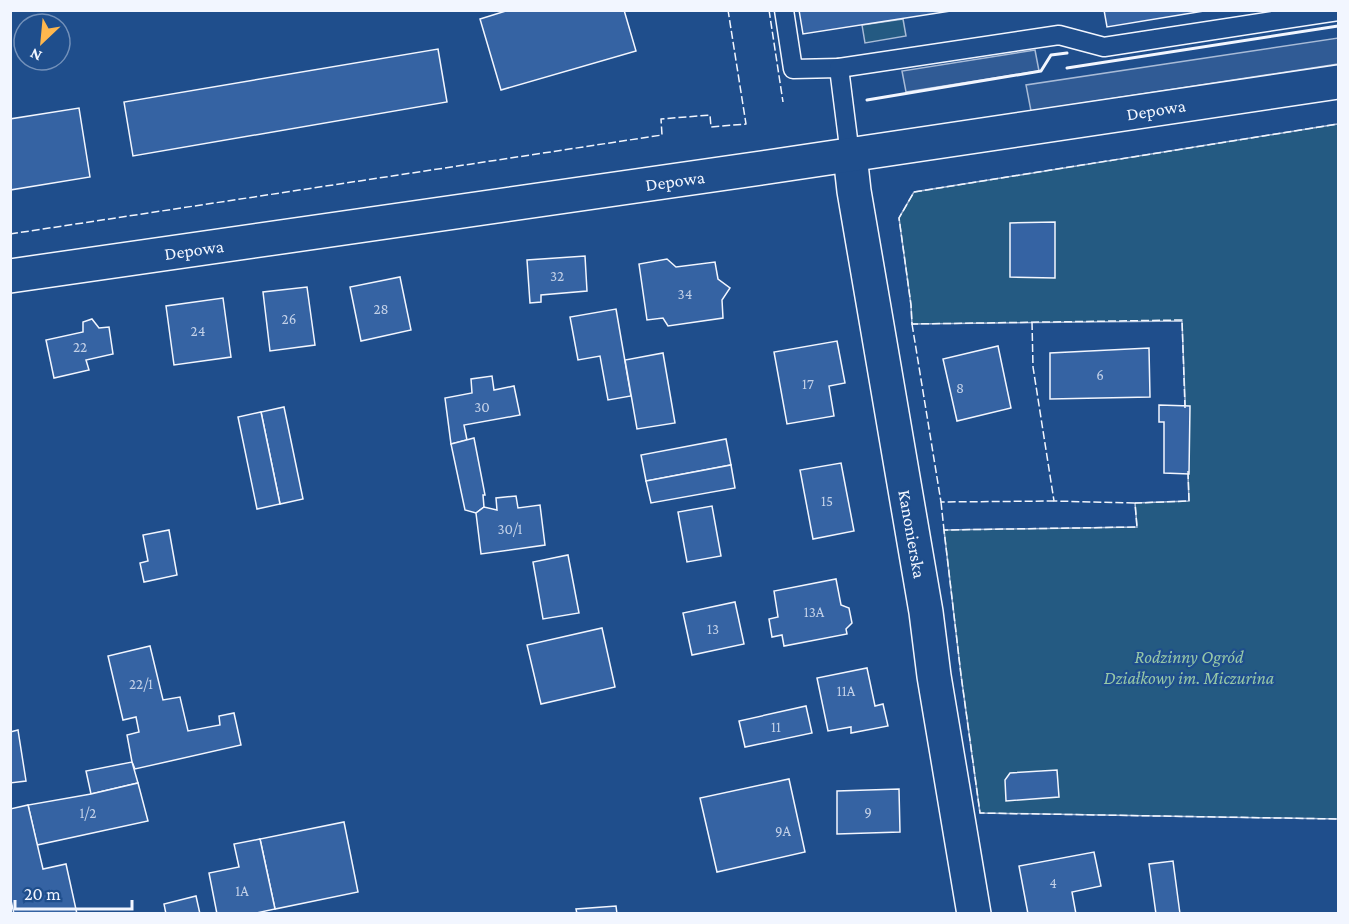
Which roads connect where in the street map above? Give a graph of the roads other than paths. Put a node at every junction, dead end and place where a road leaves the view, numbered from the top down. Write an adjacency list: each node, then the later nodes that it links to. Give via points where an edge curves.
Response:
1 (784, 10): 3 (lane, via 793,69)
2 (1338, 11): 3 (lane, via 1104,47 1059,35)
3 (839, 68): 5 (lane)
4 (1338, 82): 5 (street, Depowa)
5 (850, 155): 6 (street, Depowa); 7 (street, Kanonierska)
6 (10, 276)
7 (974, 914)

